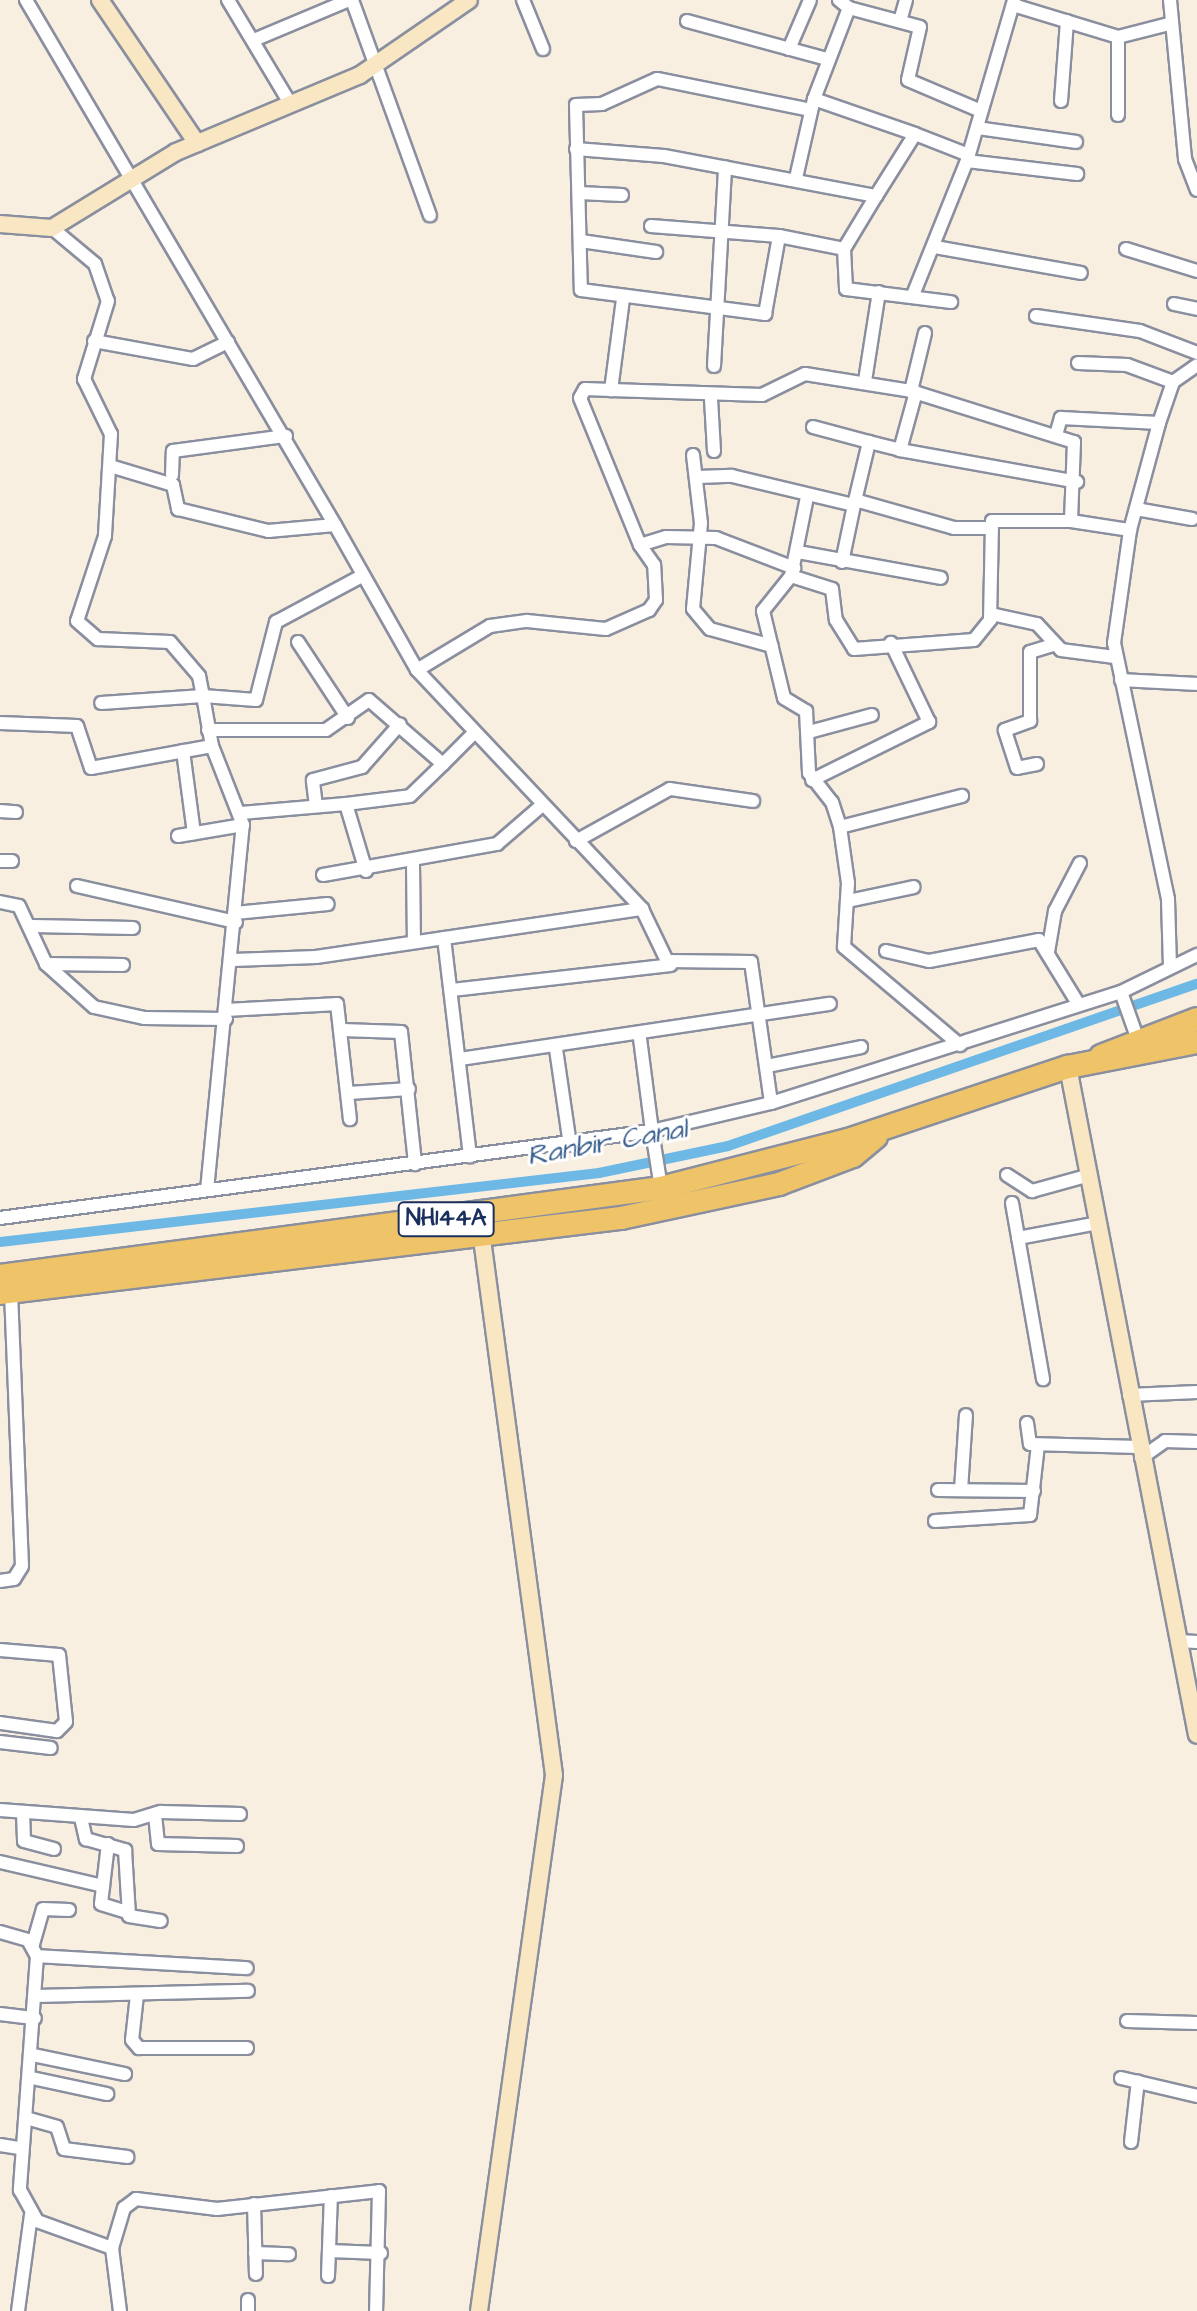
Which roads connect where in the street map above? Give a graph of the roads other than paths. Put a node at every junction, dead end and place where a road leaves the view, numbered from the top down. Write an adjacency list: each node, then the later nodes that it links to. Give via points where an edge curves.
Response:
1 (26, 0): 36 (street)
2 (100, 0): 30 (street)
3 (228, 0): 17 (street)
4 (350, 0): 17 (street); 21 (street)
5 (469, 0): 21 (street)
6 (523, 0): 18 (street)
7 (810, 0): 19 (street)
8 (906, 0): 13 (street)
9 (1170, 0): 15 (street)
10 (1013, 3): 14 (street); 25 (street)
11 (844, 4): 13 (street); 20 (street)
12 (687, 21): 19 (street)
13 (900, 21): 25 (street, via 922,31 908,80)
14 (1067, 21): 16 (street); 22 (street)
15 (1169, 24): 16 (street); 37 (street, via 1185,159)
16 (1118, 37): 26 (street)
17 (254, 40): 23 (street)
18 (543, 49)
19 (789, 49): 20 (street)
20 (827, 59): 24 (street)
21 (380, 63): 23 (street); 41 (street)
22 (1061, 101)
23 (290, 103): 30 (street)
24 (813, 104): 28 (street); 31 (street, via 657,79 602,104 576,105); 35 (street)
25 (981, 111): 27 (street)
26 (1118, 115)
27 (977, 128): 29 (street); 32 (street)
28 (915, 134): 32 (street); 40 (street)
29 (1076, 142)
30 (197, 143): 36 (street)
31 (576, 149): 33 (street); 38 (street)
32 (968, 158): 34 (street); 48 (street)
33 (725, 167): 35 (street); 45 (street)
34 (1077, 174)
35 (796, 178): 40 (street)
36 (130, 179): 44 (street); 64 (street)
37 (1197, 190)
38 (579, 193): 39 (street); 47 (street)
39 (622, 195)
40 (876, 196): 49 (street)
41 (430, 215)
42 (0, 224): 44 (street)
43 (651, 226): 45 (street)
44 (52, 228): 63 (street, via 81,249 104,281 107,311)
45 (721, 230): 46 (street); 60 (street)
46 (779, 236): 49 (street); 60 (street, via 765,314)
47 (581, 241): 51 (street); 56 (street, via 581,290)
48 (935, 247): 53 (street); 55 (street)
49 (844, 249): 54 (street, via 843,285)
50 (1126, 249): 52 (street)
51 (656, 252)
52 (1197, 271)
53 (1081, 273)
54 (879, 292): 55 (street); 69 (street)
55 (913, 295): 57 (street)
56 (623, 299): 60 (street); 71 (street)
57 (951, 302)
58 (1174, 304): 59 (street)
59 (1197, 309)
60 (717, 310): 68 (street)
61 (1036, 316): 65 (street, via 1140,331)
62 (925, 333): 72 (street)
63 (94, 341): 64 (street, via 193,359); 82 (street, via 84,379 108,423)
64 (228, 342): 77 (street)
65 (1197, 353)
66 (1078, 363): 70 (street, via 1127,365)
67 (1197, 365): 70 (street)
68 (714, 366)
69 (865, 381): 72 (street); 73 (street, via 800,374 772,393)
70 (1173, 382): 74 (street)
71 (611, 390): 73 (street); 95 (street, via 585,389 580,398)
72 (913, 392): 76 (street); 79 (street)
73 (711, 399): 80 (street)
74 (1159, 423): 76 (street, via 1061,418); 88 (street)
75 (813, 427): 78 (street)
76 (1056, 435): 85 (street, via 1078,448)
77 (286, 436): 83 (street, via 173,451); 91 (street)
78 (869, 442): 79 (street); 87 (street)
79 (900, 450): 85 (street)
80 (714, 451)
81 (693, 455): 84 (street)
82 (110, 466): 91 (street, via 173,485 178,509 268,531); 110 (street, via 102,556 77,621 98,639 170,642 192,665)
83 (172, 475)
84 (698, 477): 86 (street, via 732,476); 94 (street)
85 (1077, 482): 90 (street)
86 (807, 497): 87 (street); 96 (street)
87 (854, 503): 92 (street, via 954,528); 97 (street)
88 (1136, 509): 89 (street); 93 (street)
89 (1192, 519)
90 (1071, 521): 92 (street, via 996,519); 93 (street)
91 (335, 525): 99 (street)
92 (989, 528): 101 (street)
93 (1130, 530): 106 (street)
94 (700, 536): 95 (street); 98 (street); 105 (street, via 697,617 735,639)
95 (640, 545): 107 (street, via 654,565 656,600 649,610 606,629 527,621 459,642)
96 (798, 552): 97 (street); 98 (street)
97 (842, 562): 100 (street)
98 (792, 572): 103 (street, via 832,589 848,646); 105 (street, via 763,608)
99 (360, 577): 107 (street); 110 (street, via 276,622 256,700)
100 (941, 578)
101 (991, 614): 103 (street, via 978,639); 104 (street, via 1037,624)
102 (298, 642): 113 (street)
103 (891, 643): 123 (street, via 929,722)
104 (1053, 645): 106 (street); 122 (street, via 1030,652 1030,721 1005,730 1017,768)
105 (772, 646): 117 (street, via 784,698 806,711)
106 (1115, 657): 108 (street)
107 (417, 670): 118 (street)
108 (1121, 680): 109 (street); 158 (street, via 1168,899)
109 (1197, 684)
110 (203, 696): 111 (street); 116 (street)
111 (101, 703)
112 (872, 715): 117 (street)
113 (348, 718): 115 (street, via 372,700); 116 (street, via 305,732)
114 (0, 723): 120 (street, via 77,726 91,768)
115 (400, 724): 121 (street); 127 (street, via 362,767 313,780)
116 (208, 730): 119 (street)
117 (809, 732): 123 (street)
118 (473, 734): 121 (street); 128 (street)
119 (212, 746): 120 (street); 131 (street)
120 (183, 751): 133 (street)
121 (443, 764): 126 (street, via 405,798)
122 (1037, 764)
123 (812, 780): 132 (street, via 832,802)
124 (962, 796): 132 (street)
125 (753, 801): 135 (street, via 680,788 616,814)
126 (346, 804): 127 (street); 138 (street)
127 (316, 806): 131 (street)
128 (541, 806): 135 (street); 137 (street, via 497,844)
129 (0, 811): 130 (street)
130 (16, 812)
131 (242, 819): 133 (street); 146 (street, via 233,875)
132 (840, 827): 142 (street)
133 (194, 833): 134 (street)
134 (178, 836)
135 (576, 841): 145 (street)
136 (1080, 863): 152 (street, via 1055,911)
137 (413, 864): 138 (street); 150 (street)
138 (366, 871): 139 (street)
139 (323, 875)
140 (77, 886): 146 (street)
141 (914, 887): 142 (street)
142 (848, 901): 170 (street, via 842,940 849,955)
143 (0, 902): 147 (street, via 19,906)
144 (328, 904): 146 (street)
145 (642, 909): 149 (street); 157 (street)
146 (236, 918): 154 (street)
147 (33, 926): 148 (street); 155 (street)
148 (133, 928)
149 (444, 938): 150 (street); 159 (street)
150 (414, 942): 154 (street)
151 (886, 951): 152 (street, via 929,961 1036,939)
152 (1048, 952): 162 (street)
153 (1197, 955): 158 (street)
154 (233, 960): 163 (street)
155 (46, 964): 156 (street); 163 (street, via 78,996 110,1014)
156 (123, 965)
157 (671, 965): 159 (street); 164 (street, via 748,960)
158 (1170, 967): 160 (street)
159 (452, 990): 173 (street)
160 (1123, 997): 162 (street); 168 (street)
161 (830, 1004): 164 (street)
162 (1079, 1005): 170 (street)
163 (227, 1014): 166 (street, via 334,1002); 188 (street)
164 (762, 1019): 167 (street); 175 (street)
165 (1197, 1019): 168 (highway, NH144A)
166 (342, 1030): 176 (street, via 399,1030); 177 (street)
167 (640, 1038): 172 (street); 181 (street)
168 (1138, 1040): 174 (highway, NH144A)
169 (1197, 1042): 174 (highway)
170 (960, 1045): 178 (street)
171 (861, 1047): 175 (street)
172 (556, 1049): 173 (street); 182 (street)
173 (460, 1059): 183 (street)
174 (1077, 1065): 180 (highway, NH144A); 186 (street)
175 (767, 1066): 178 (street)
176 (409, 1089): 177 (street); 184 (street)
177 (349, 1093): 179 (street)
178 (771, 1103): 181 (street)
179 (350, 1119)
180 (892, 1127): 187 (highway, NH144A); 192 (highway, via 853,1156 779,1184 621,1218)
181 (652, 1131): 182 (street); 187 (street)
182 (570, 1145): 183 (street)
183 (470, 1156): 184 (street)
184 (415, 1164): 188 (street)
185 (1007, 1175): 186 (street, via 1032,1191)
186 (1090, 1175): 191 (street)
187 (660, 1180): 192 (highway, NH144A)
188 (207, 1190): 190 (street)
189 (1012, 1203): 193 (street)
190 (0, 1218)
191 (1098, 1223): 193 (street); 197 (street)
192 (480, 1225): 194 (highway, NH144A); 264 (street, via 554,1775)
193 (1018, 1238): 195 (street)
194 (4, 1287): 207 (street, via 22,1566 14,1579)
195 (1043, 1379)
196 (1197, 1392): 197 (street)
197 (1137, 1394): 202 (street)
198 (966, 1415): 204 (street)
199 (1027, 1423): 201 (street, via 1027,1442)
200 (1197, 1442): 202 (street, via 1165,1441)
201 (1038, 1445): 202 (street); 205 (street)
202 (1146, 1454): 208 (street)
203 (938, 1490): 204 (street)
204 (961, 1490): 205 (street)
205 (1034, 1491): 206 (street, via 1028,1516)
206 (935, 1521)
207 (0, 1581)
208 (1177, 1641): 209 (street); 212 (street)
209 (1197, 1642)
210 (0, 1650): 211 (street, via 59,1655 66,1722 57,1731)
211 (0, 1723)
212 (1197, 1735)
213 (0, 1742): 214 (street)
214 (51, 1748)
215 (0, 1810): 216 (street)
216 (23, 1812): 219 (street); 222 (street, via 24,1841)
217 (240, 1814): 218 (street)
218 (155, 1815): 219 (street); 221 (street, via 158,1844)
219 (81, 1818): 220 (street, via 82,1836)
220 (108, 1844): 224 (street); 226 (street, via 126,1853)
221 (237, 1846)
222 (54, 1849)
223 (0, 1862): 224 (street)
224 (103, 1886): 226 (street, via 102,1906)
225 (69, 1910): 229 (street, via 43,1909)
226 (128, 1912): 227 (street)
227 (161, 1921)
228 (0, 1932): 229 (street)
229 (35, 1950): 230 (street); 233 (street)
230 (247, 1968)
231 (248, 1991): 232 (street)
232 (137, 1995): 233 (street); 238 (street, via 132,2040 139,2048)
233 (36, 1996): 235 (street)
234 (0, 2014): 235 (street)
235 (35, 2018): 239 (street)
236 (1127, 2021): 237 (street)
237 (1197, 2023)
238 (247, 2048)
239 (33, 2055): 240 (street); 241 (street)
240 (125, 2074)
241 (32, 2078): 244 (street); 246 (street)
242 (1121, 2078): 243 (street)
243 (1138, 2081): 245 (street); 247 (street)
244 (107, 2094)
245 (1197, 2096)
246 (26, 2118): 249 (street); 250 (street, via 57,2127 64,2149)
247 (1131, 2142)
248 (0, 2145): 249 (street)
249 (20, 2148): 253 (street, via 20,2190)
250 (127, 2157)
251 (331, 2196): 252 (street); 255 (street); 257 (street, via 384,2195)
252 (254, 2204): 254 (street, via 200,2210 132,2200); 256 (street)
253 (31, 2215): 254 (street); 261 (street)
254 (112, 2248): 262 (street)
255 (329, 2251): 257 (street); 260 (street)
256 (255, 2253): 258 (street); 259 (street)
257 (381, 2253): 263 (street)
258 (289, 2254)
259 (256, 2274)
260 (328, 2276)
261 (18, 2311)
262 (120, 2311)
263 (376, 2311)
264 (479, 2311)

